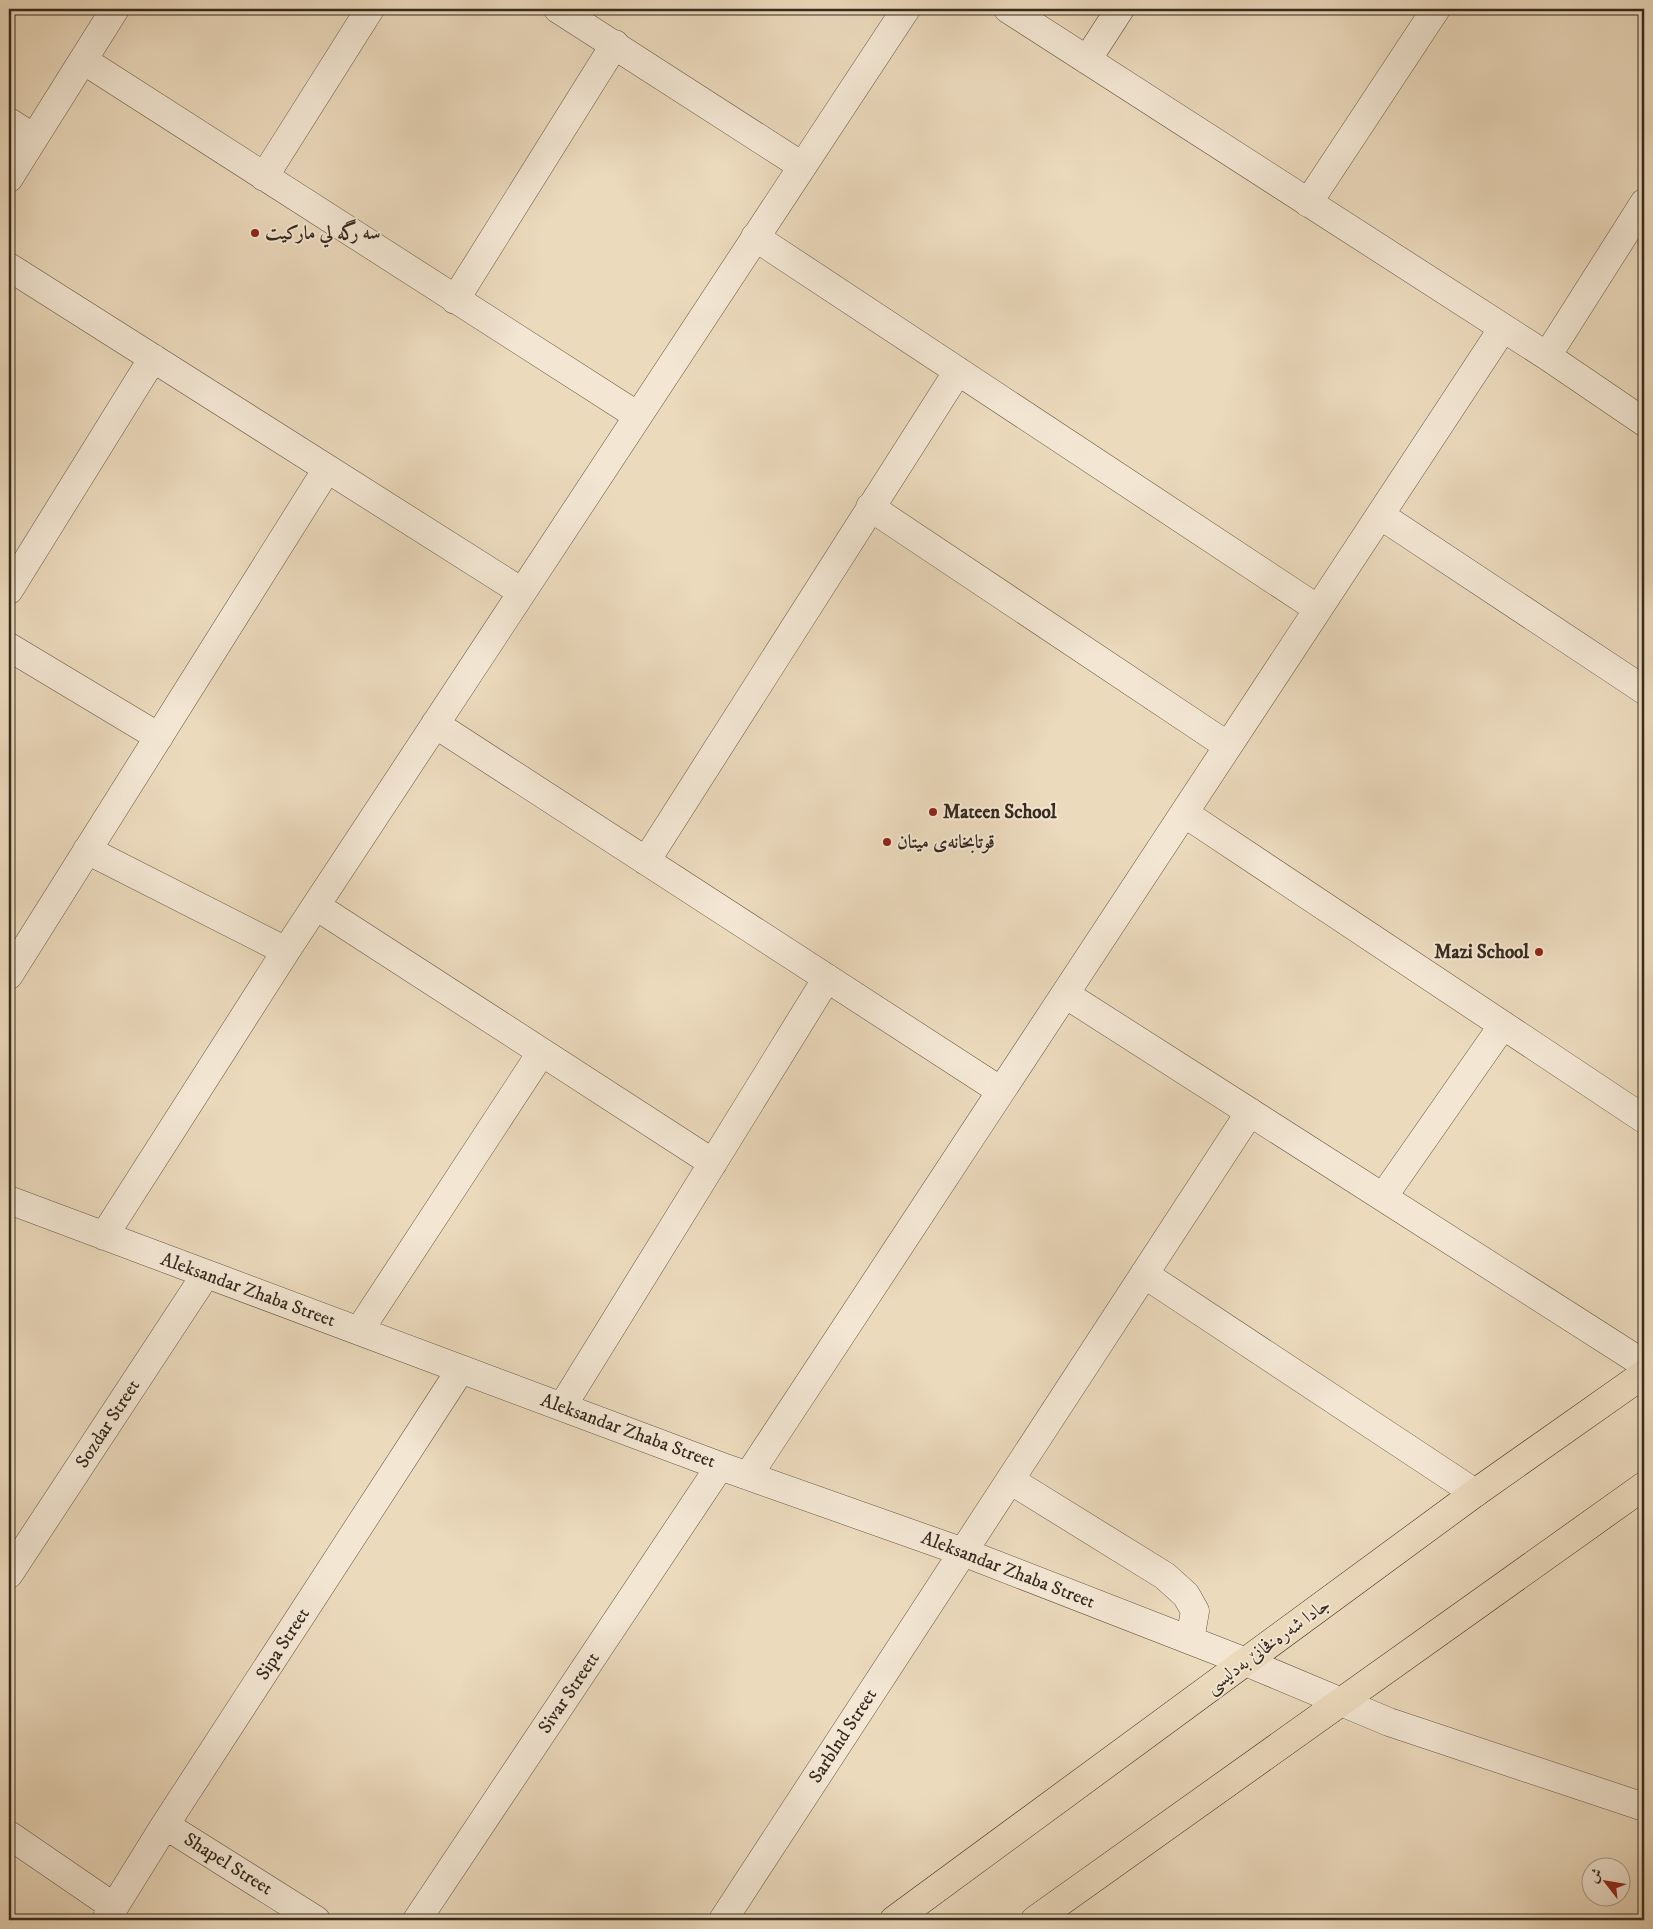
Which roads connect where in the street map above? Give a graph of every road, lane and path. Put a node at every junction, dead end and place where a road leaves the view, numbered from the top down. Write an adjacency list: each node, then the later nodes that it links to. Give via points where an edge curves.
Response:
1 (115, 9): 9 (street)
2 (370, 9): 14 (street)
3 (558, 9): 8 (street)
4 (906, 9): 13 (street)
5 (1008, 9): 10 (street)
6 (1120, 9): 10 (street)
7 (1436, 9): 16 (street)
8 (615, 44): 13 (street); 20 (street)
9 (83, 60): 12 (street); 14 (street)
10 (1087, 60): 16 (street)
11 (9, 122): 12 (street)
12 (34, 138): 15 (street)
13 (802, 166): 18 (street)
14 (264, 177): 20 (street)
15 (9, 178)
16 (1308, 203): 21 (street)
17 (1644, 203): 22 (street)
18 (755, 237): 24 (street); 25 (street)
19 (9, 267): 23 (street)
20 (456, 300): 25 (street)
21 (1503, 328): 22 (street); 29 (street)
22 (1547, 356): 26 (street)
23 (153, 358): 27 (street); 30 (street)
24 (958, 371): 28 (street); 32 (street)
25 (638, 416): 31 (street)
26 (1644, 422)
27 (327, 469): 31 (street); 36 (street)
28 (870, 507): 37 (street); 40 (street)
29 (1380, 516): 32 (street); 34 (street)
30 (9, 590)
31 (522, 592): 35 (street)
32 (1318, 610): 37 (street)
33 (9, 647): 36 (street)
34 (1644, 690)
35 (435, 724): 40 (street); 41 (street)
36 (159, 737): 39 (street)
37 (1228, 746): 38 (street)
38 (1184, 813): 45 (street); 46 (street)
39 (87, 850): 42 (street); 43 (street)
40 (646, 861): 44 (street)
41 (316, 906): 42 (street); 47 (street)
42 (286, 951): 54 (street)
43 (9, 975)
44 (827, 978): 48 (street); 51 (street)
45 (1065, 994): 48 (street); 49 (street)
46 (1503, 1025): 50 (street); 52 (street)
47 (541, 1052): 51 (street); 57 (street)
48 (1001, 1091): 63 (street)
49 (1250, 1112): 52 (street); 56 (street, Sarblnd Street)
50 (1644, 1119)
51 (713, 1162): 61 (street)
52 (1383, 1197): 58 (street)
53 (9, 1200): 54 (street, Aleksandar Zhaba Street)
54 (104, 1236): 55 (street, Aleksandar Zhaba Street)
55 (206, 1274): 57 (street, Aleksandar Zhaba Street); 68 (street, Sozdar Street)
56 (1144, 1274): 64 (street, Sarblnd Street); 66 (street)
57 (359, 1331): 59 (street, Aleksandar Zhaba Street)
58 (1644, 1364)
59 (461, 1369): 61 (street, Aleksandar Zhaba Street); 73 (street, Sipa Street)
60 (1644, 1374): 66 (main road, جادا شەرەفخانێ بەدلیسی)
61 (562, 1406): 62 (street, Aleksandar Zhaba Street)
62 (720, 1466): 63 (street, Aleksandar Zhaba Street); 77 (street, Sivar Streett)
63 (748, 1476): 67 (street, Aleksandar Zhaba Street)
64 (1010, 1480): 67 (street, Sarblnd Street); 69 (street, via 1165,1576 1186,1595 1195,1611)
65 (1644, 1486): 71 (main road)
66 (1475, 1493): 70 (main road, جادا شەرەفخانێ بەدلیسی)
67 (963, 1552): 69 (street, Aleksandar Zhaba Street); 78 (street, Sarblnd Street)
68 (9, 1574)
69 (1190, 1640): 70 (street, Aleksandar Zhaba Street)
70 (1246, 1662): 71 (street, Aleksandar Zhaba Street); 79 (main road, جادا شەرەفخانێ بەدلیسی)
71 (1341, 1702): 72 (street, Aleksandar Zhaba Street, via 1390,1722); 80 (main road)
72 (1644, 1807)
73 (165, 1825): 75 (street, Sipa Street); 76 (street, Shapel Street)
74 (9, 1835): 75 (street)
75 (110, 1914)
76 (316, 1920)
77 (418, 1920)
78 (723, 1920)
79 (894, 1920)
80 (1035, 1920)

